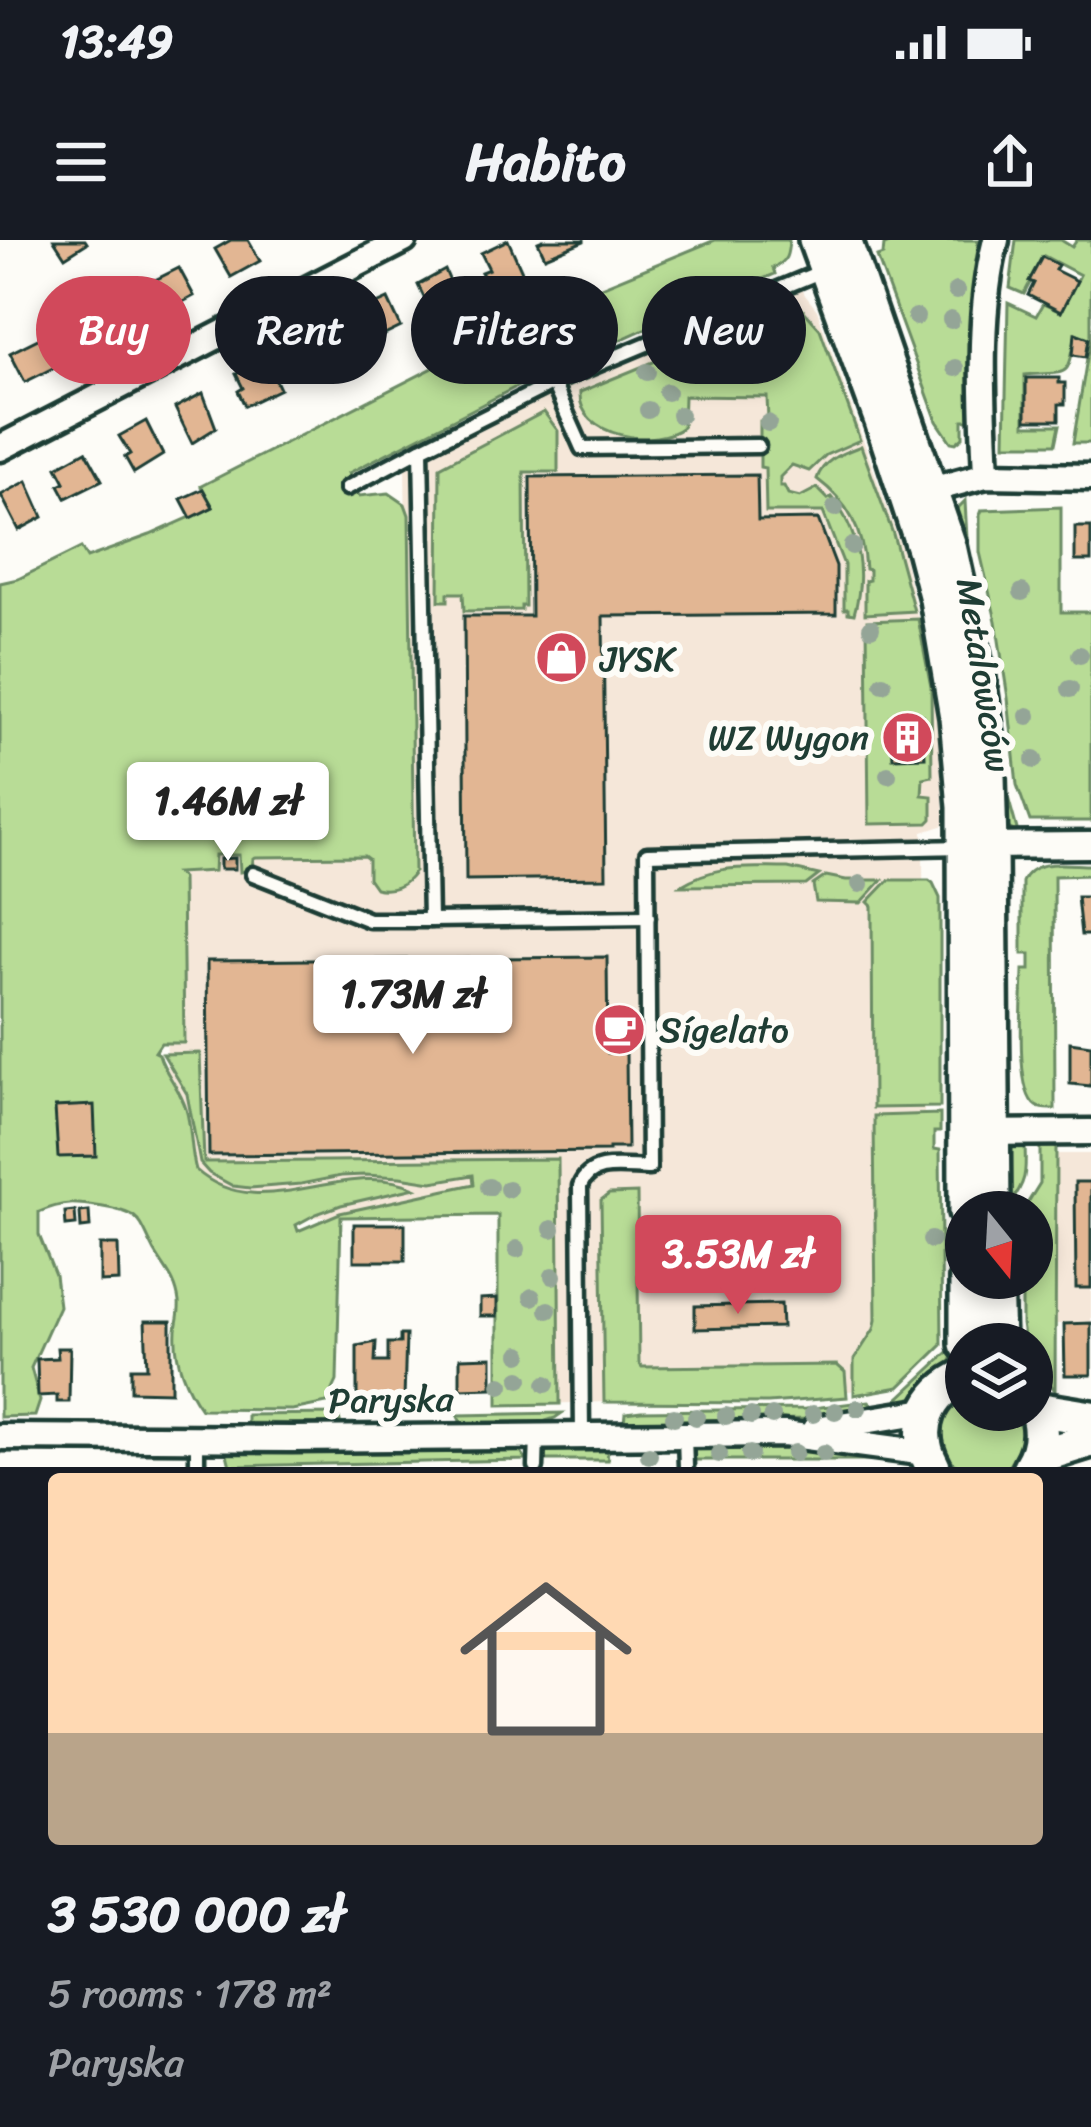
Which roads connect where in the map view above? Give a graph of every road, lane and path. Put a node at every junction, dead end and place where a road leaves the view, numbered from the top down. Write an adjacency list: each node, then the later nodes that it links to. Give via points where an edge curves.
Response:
1 (404, 240): 8 (street)
2 (992, 244): 10 (street)
3 (834, 252): 4 (lane); 13 (street, Metalowców)
4 (618, 353)
5 (551, 384): 9 (lane)
6 (553, 384): 7 (lane, via 582,448)
7 (758, 446)
8 (0, 448)
9 (421, 448): 12 (lane); 18 (lane)
10 (986, 475): 11 (street); 13 (street)
11 (1091, 477)
12 (347, 488)
13 (919, 493): 15 (street, Metalowców, via 949,546 978,679 987,741)
14 (1091, 845): 15 (street)
15 (978, 846): 17 (lane, via 647,854); 20 (street, Metalowców)
16 (253, 874): 18 (lane, via 369,920)
17 (648, 917): 18 (lane); 29 (lane, via 649,1168 592,1169 580,1186)
18 (430, 920)
19 (1091, 1132): 20 (street)
20 (979, 1133): 21 (street, Metalowców); 22 (street, Metalowców)
21 (969, 1191)
22 (989, 1191)
23 (945, 1387): 25 (street)
24 (1053, 1410): 26 (street)
25 (926, 1411): 28 (street, Paryska); 35 (street)
26 (1091, 1418)
27 (1041, 1431): 36 (street)
28 (784, 1434): 30 (street, Paryska); 35 (street, Paryska)
29 (582, 1436): 30 (street, Paryska); 32 (street, Paryska)
30 (685, 1436): 39 (lane)
31 (0, 1437): 33 (street, Paryska)
32 (537, 1437): 33 (street, Paryska); 38 (lane)
33 (197, 1438): 37 (lane)
34 (1091, 1440): 36 (street)
35 (929, 1460)
36 (1033, 1462)
37 (197, 1467)
38 (536, 1467)
39 (686, 1467)

